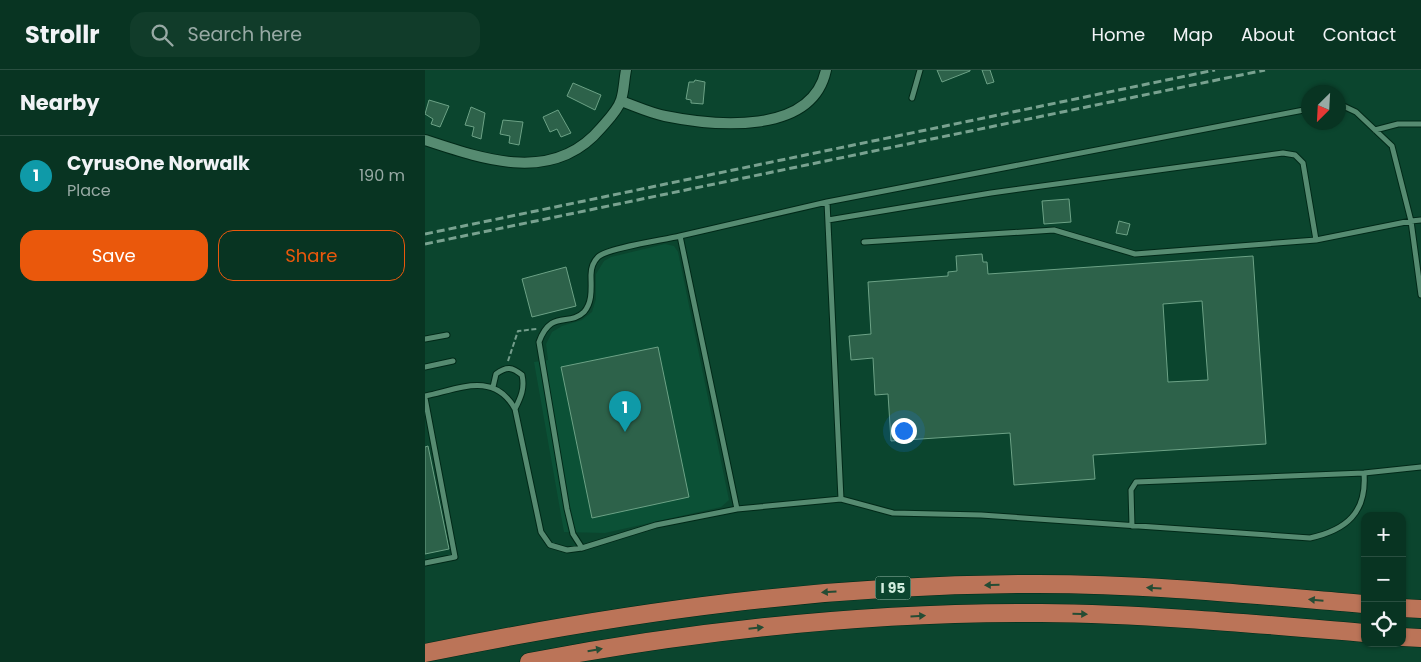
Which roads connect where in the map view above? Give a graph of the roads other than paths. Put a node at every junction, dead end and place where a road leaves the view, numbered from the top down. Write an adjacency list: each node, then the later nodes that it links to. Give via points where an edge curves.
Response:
1 (625, 70): 5 (street)
2 (826, 70): 5 (street, via 823,84 810,101 793,112 735,125 663,115)
3 (920, 70): 4 (lane)
4 (912, 98)
5 (621, 101): 10 (street, via 588,144 567,156 539,163 503,161)
6 (1346, 107): 9 (lane)
7 (1301, 111): 11 (lane)
8 (1421, 124): 9 (lane, via 1399,124)
9 (1375, 130): 14 (lane, via 1392,146)
10 (425, 140)
11 (827, 202): 12 (lane); 15 (lane)
12 (828, 220): 16 (lane, via 991,193 1283,153 1295,155 1303,162); 28 (lane)
13 (1421, 220): 14 (lane)
14 (1411, 221): 16 (lane); 18 (lane)
15 (680, 236): 29 (lane); 31 (lane, via 598,256 591,268 588,307 582,314 553,322 544,329 539,342 567,509 573,534)
16 (1316, 240): 17 (lane, via 1135,254 1053,230)
17 (864, 242)
18 (1421, 295)
19 (447, 335): 20 (lane)
20 (425, 339)
21 (453, 361): 22 (lane)
22 (425, 367)
23 (493, 387): 24 (lane, via 481,384); 25 (lane, via 508,396); 25 (lane, via 496,374 504,368 513,368 522,375 522,396)
24 (425, 397): 32 (lane, via 455,557)
25 (515, 409): 31 (lane, via 541,532 555,548)
26 (1421, 467): 27 (lane)
27 (1364, 472): 30 (lane, via 1136,482 1131,490); 30 (lane, via 1364,488 1357,510 1333,533 1299,538)
28 (841, 499): 29 (lane); 30 (lane, via 893,513)
29 (737, 509): 31 (lane, via 656,525)
30 (1132, 526)
31 (583, 548)
32 (425, 563)
33 (1361, 604): 39 (highway, I 95, one-way to 39, via 1109,586 900,587 681,607)
34 (1406, 608): 35 (highway)
35 (1421, 609)
36 (1361, 633): 40 (highway, I 95, one-way to 36, via 727,631 935,615 1117,615)
37 (1406, 637): 38 (highway)
38 (1421, 638)
39 (425, 653)
40 (529, 662)

